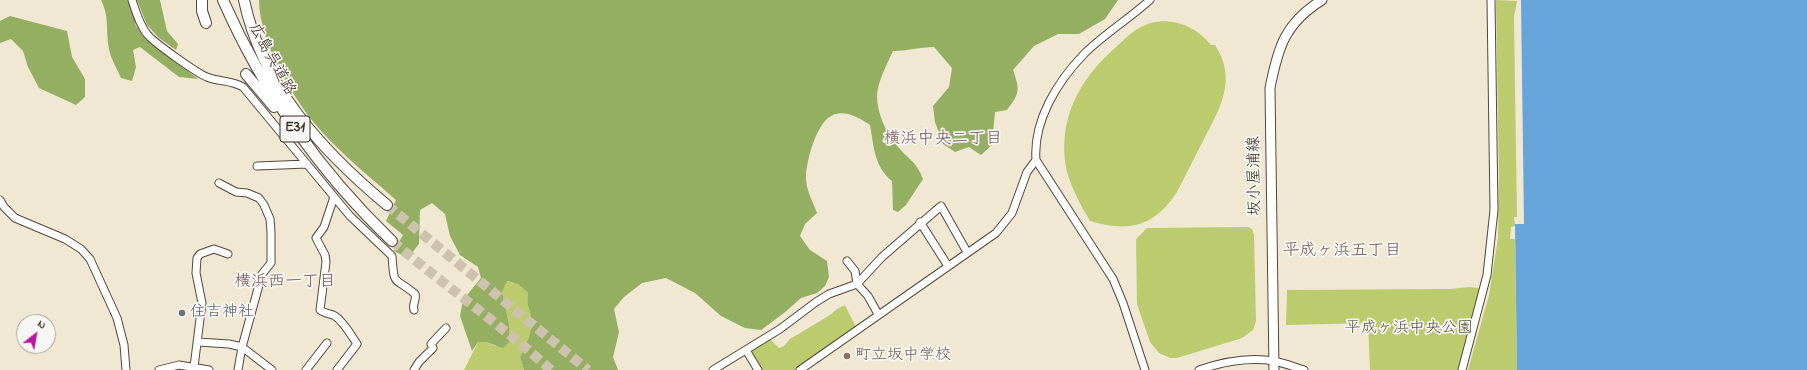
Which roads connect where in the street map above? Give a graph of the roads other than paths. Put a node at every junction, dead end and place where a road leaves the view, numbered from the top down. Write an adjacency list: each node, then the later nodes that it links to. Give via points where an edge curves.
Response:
1 (132, 0): 12 (street, via 140,23 148,35 207,77 243,87)
2 (202, 0): 8 (highway)
3 (223, 0): 10 (highway, 広島呉道路 / E31, via 262,77)
4 (244, 0): 17 (highway, 広島呉道路 / E31, via 260,51 288,101 330,154)
5 (1150, 0): 11 (street, via 1084,54 1058,87 1042,118 1035,147)
6 (1322, 0): 32 (main road, 坂小屋浦線, via 1301,16 1281,43 1270,88)
7 (1491, 0): 48 (street, via 1494,210 1487,275)
8 (206, 23)
9 (246, 74): 10 (highway)
10 (312, 154): 19 (highway, 広島呉道路 / E31, via 354,203)
11 (1036, 160): 20 (street, via 1027,172 1012,213 996,233); 45 (street, via 1114,279)
12 (307, 164): 13 (street); 15 (street)
13 (257, 166)
14 (219, 183): 30 (street, via 236,192 259,198 270,220 271,263 262,274)
15 (334, 197): 25 (street, via 392,256 393,276 396,282 415,294); 40 (street, via 324,227 316,238 326,262 320,310 339,319 357,344)
16 (0, 200): 34 (street, via 15,218 65,239 81,249 90,259 116,318 124,346)
17 (387, 205)
18 (920, 222): 20 (street, via 941,206); 23 (street); 24 (street)
19 (392, 241)
20 (967, 252): 23 (street)
21 (228, 254): 28 (street, via 214,249 200,254 197,258 196,273 202,303)
22 (847, 261): 24 (street, via 855,271)
23 (948, 266): 26 (street)
24 (857, 284): 26 (street, via 868,296); 31 (street, via 829,294)
25 (414, 310)
26 (878, 314): 44 (street)
27 (446, 328): 41 (street, via 431,344 431,352)
28 (198, 342): 30 (street); 33 (street)
29 (327, 343): 39 (street)
30 (242, 347): 37 (street); 38 (street)
31 (746, 350): 42 (street); 43 (street)
32 (1273, 366): 46 (street, via 1231,361); 47 (street)
33 (194, 367): 35 (street, via 179,365); 36 (street)
34 (126, 370)
35 (159, 370)
36 (209, 370)
37 (238, 370)
38 (272, 370)
39 (306, 370)
40 (337, 370)
41 (414, 370)
42 (713, 370)
43 (758, 370)
44 (800, 370)
45 (1145, 370)
46 (1199, 370)
47 (1304, 370)
48 (1462, 370)

